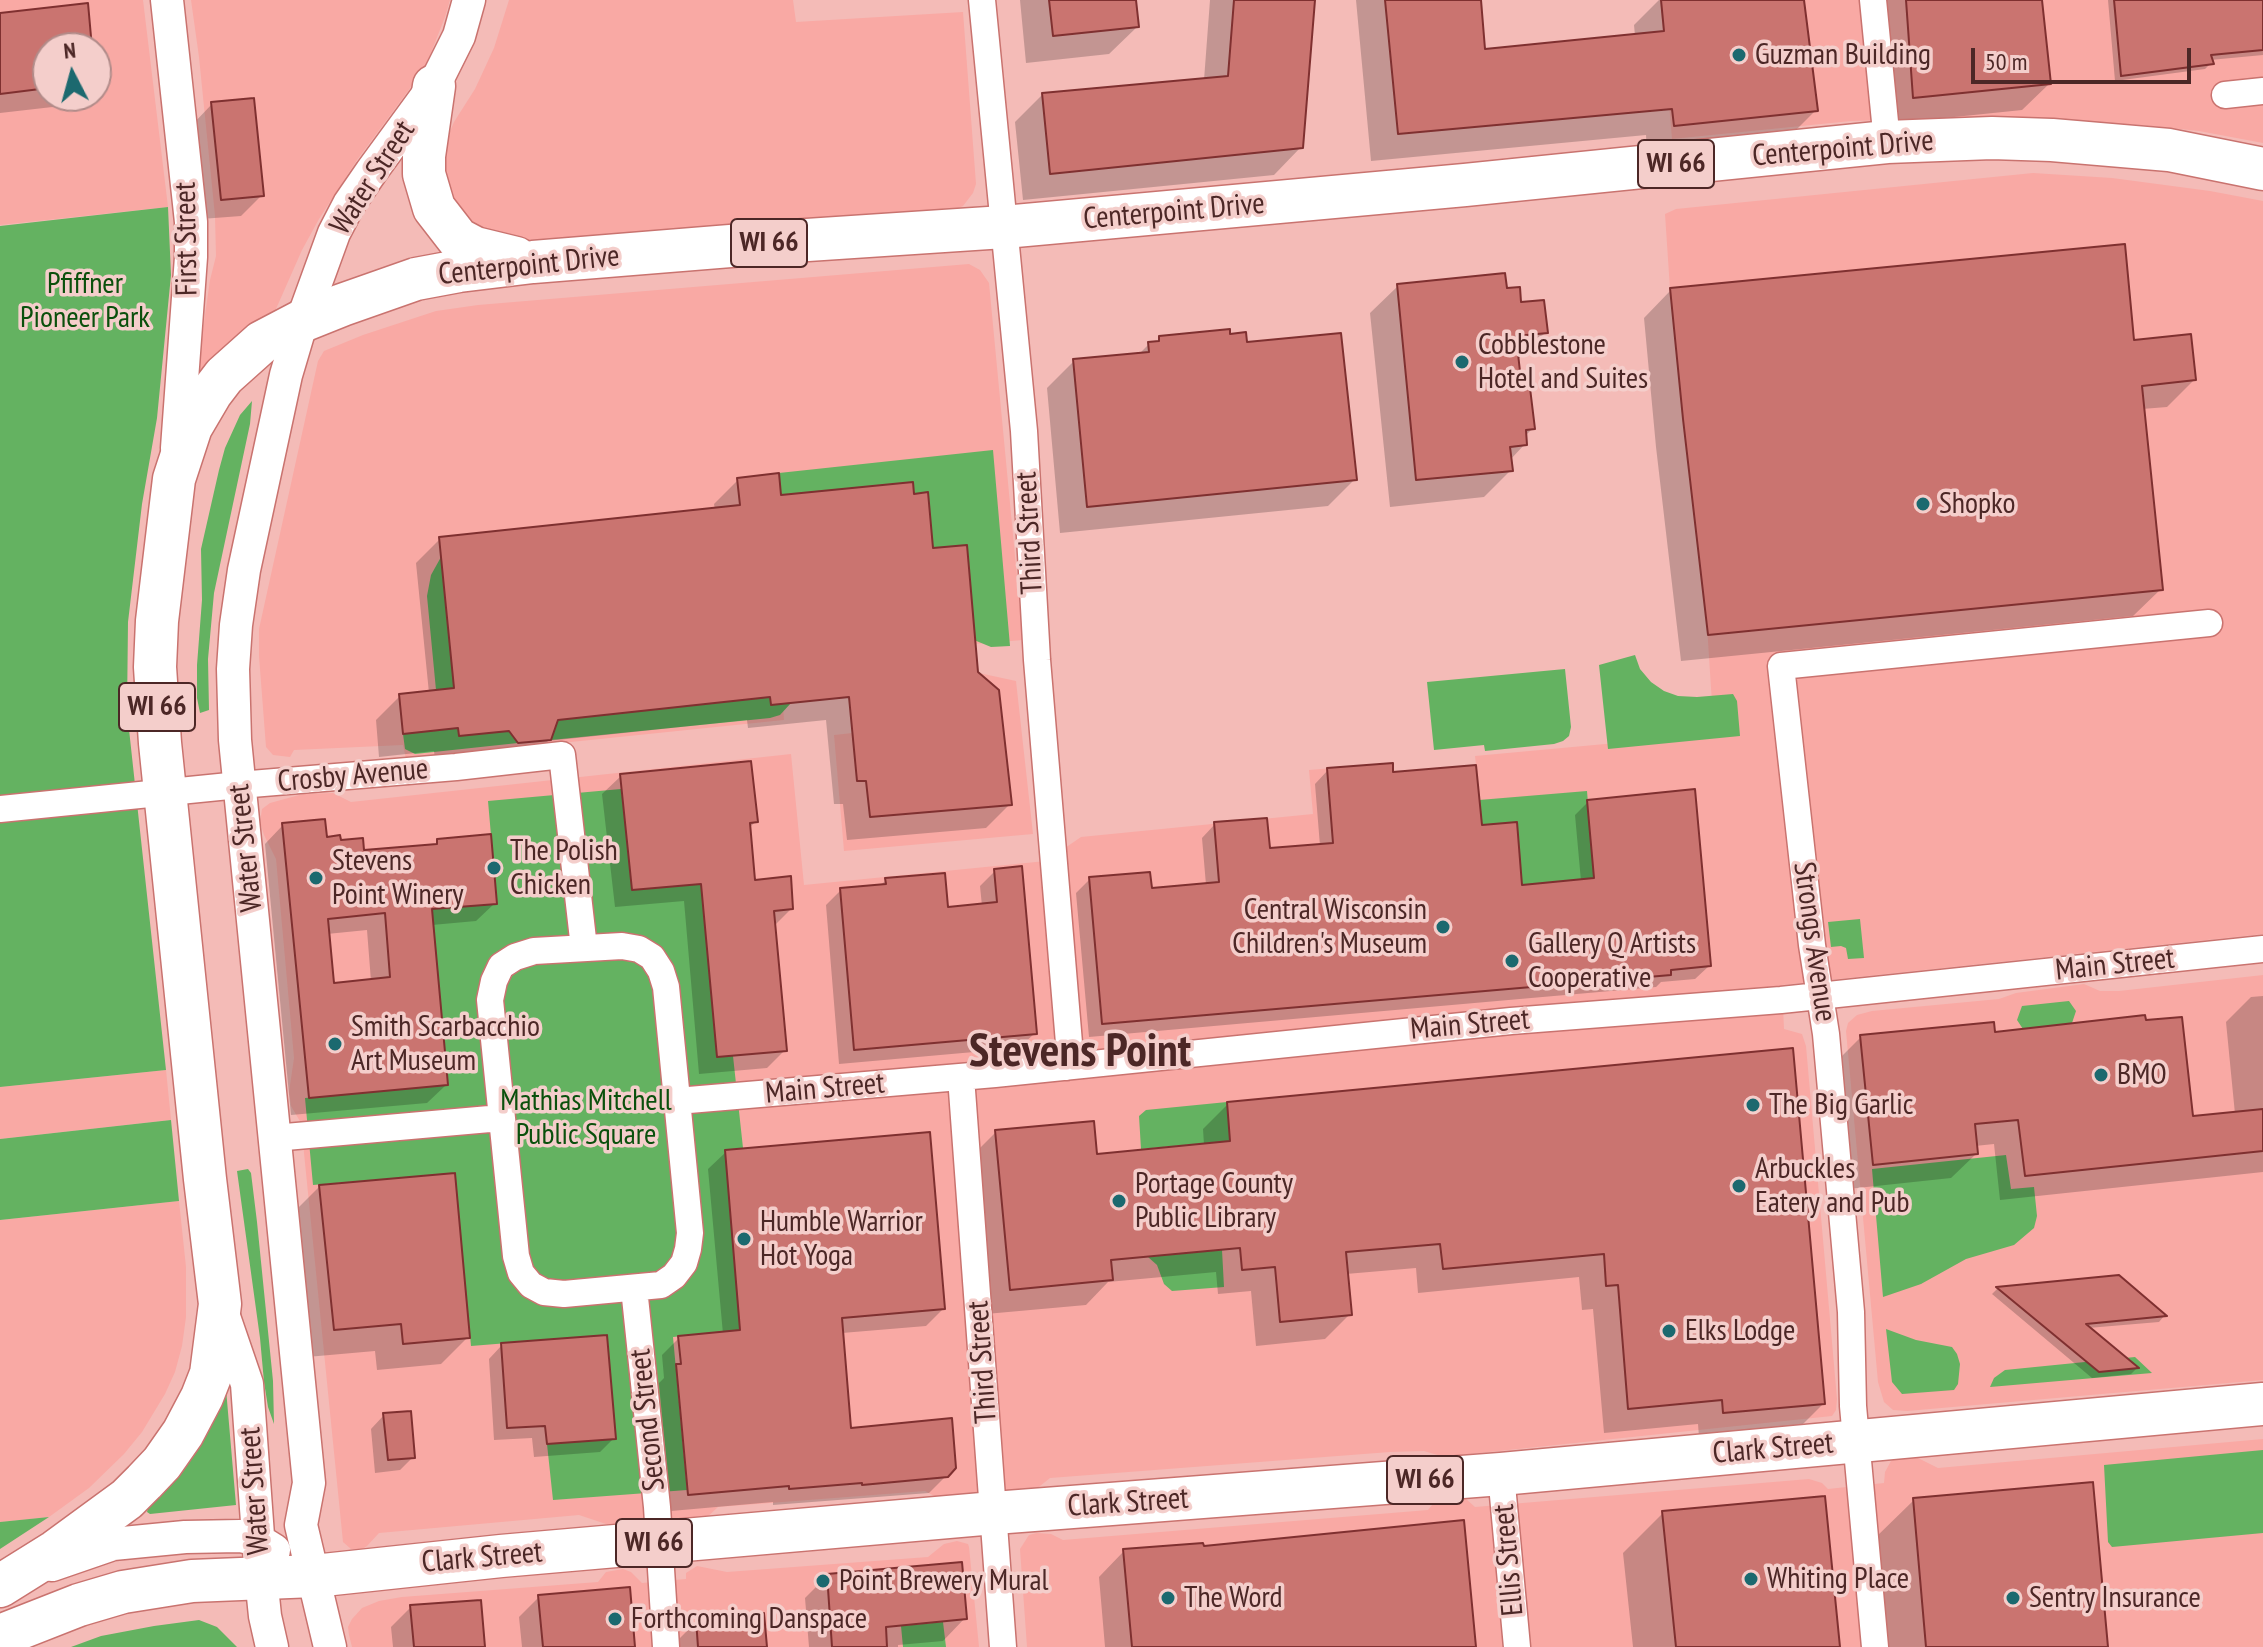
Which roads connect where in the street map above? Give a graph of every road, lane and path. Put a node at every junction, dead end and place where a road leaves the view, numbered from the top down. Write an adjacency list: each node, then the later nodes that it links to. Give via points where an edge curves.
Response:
1 (167, 0): 13 (street, First Street, via 191,222)
2 (469, 0): 5 (street, via 459,36)
3 (982, 0): 10 (street, Third Street)
4 (1873, 0): 8 (street)
5 (434, 86): 11 (main road, via 424,174 434,208 466,243); 12 (street, Water Street, via 349,204)
6 (2263, 91): 7 (street)
7 (2225, 95)
8 (1887, 142): 9 (main road, Centerpoint Drive / WI 66, via 2052,140 2169,150); 10 (main road, Centerpoint Drive / WI 66)
9 (2263, 169)
10 (1004, 227): 11 (main road, Centerpoint Drive / WI 66); 21 (street, Third Street, via 1024,431)
11 (533, 262): 12 (main road, Centerpoint Drive / WI 66, via 416,279)
12 (302, 321): 13 (main road, Centerpoint Drive / WI 66, via 262,342 224,376 191,427); 15 (street, Water Street, via 286,375 236,625)
13 (174, 479): 16 (main road, Water Street / WI 66, via 155,667)
14 (2209, 623): 20 (street, Strongs Avenue, via 1781,666)
15 (239, 785): 16 (street, Crosby Avenue); 18 (street, Crosby Avenue, via 562,755); 25 (street, Water Street)
16 (165, 793): 17 (street, Crosby Avenue); 27 (main road, Water Street / WI 66)
17 (0, 809)
18 (584, 948): 23 (street, via 639,949 661,971); 24 (street, via 534,951 501,966 490,1000)
19 (2263, 949): 20 (street, Main Street)
20 (1820, 995): 21 (street, Main Street); 29 (street, Strongs Avenue, via 1851,1312)
21 (1067, 1067): 22 (street, Main Street)
22 (961, 1077): 23 (street, Main Street); 31 (street, Third Street)
23 (677, 1101): 26 (street, via 688,1249 674,1276 661,1285)
24 (501, 1118): 25 (street); 26 (street, via 521,1273 544,1292)
25 (274, 1138): 34 (street, Water Street, via 309,1483 301,1525)
26 (634, 1288): 32 (street, Second Street)
27 (220, 1304): 33 (street, Water Street, via 247,1384); 35 (main road, WI 66, via 211,1374 162,1463 127,1499)
28 (2263, 1404): 29 (main road, Clark Street / WI 66)
29 (1856, 1441): 30 (main road, Clark Street / WI 66); 42 (street, Strongs Avenue)
30 (1501, 1474): 31 (main road, Clark Street / WI 66); 41 (street, Ellis Street)
31 (994, 1513): 32 (main road, Clark Street / WI 66); 40 (street, Third Street)
32 (660, 1543): 34 (main road, Clark Street / WI 66); 39 (street, Second Street)
33 (259, 1558): 34 (main road, Clark Street / WI 66); 35 (street, via 222,1535 148,1540 113,1544); 36 (main road, Clark Street / WI 66, via 192,1581 79,1605); 37 (street, Water Street)
34 (314, 1576): 38 (street, Water Street)
35 (4, 1583)
36 (0, 1636)
37 (272, 1647)
38 (330, 1647)
39 (666, 1647)
40 (1003, 1647)
41 (1517, 1647)
42 (1875, 1647)

